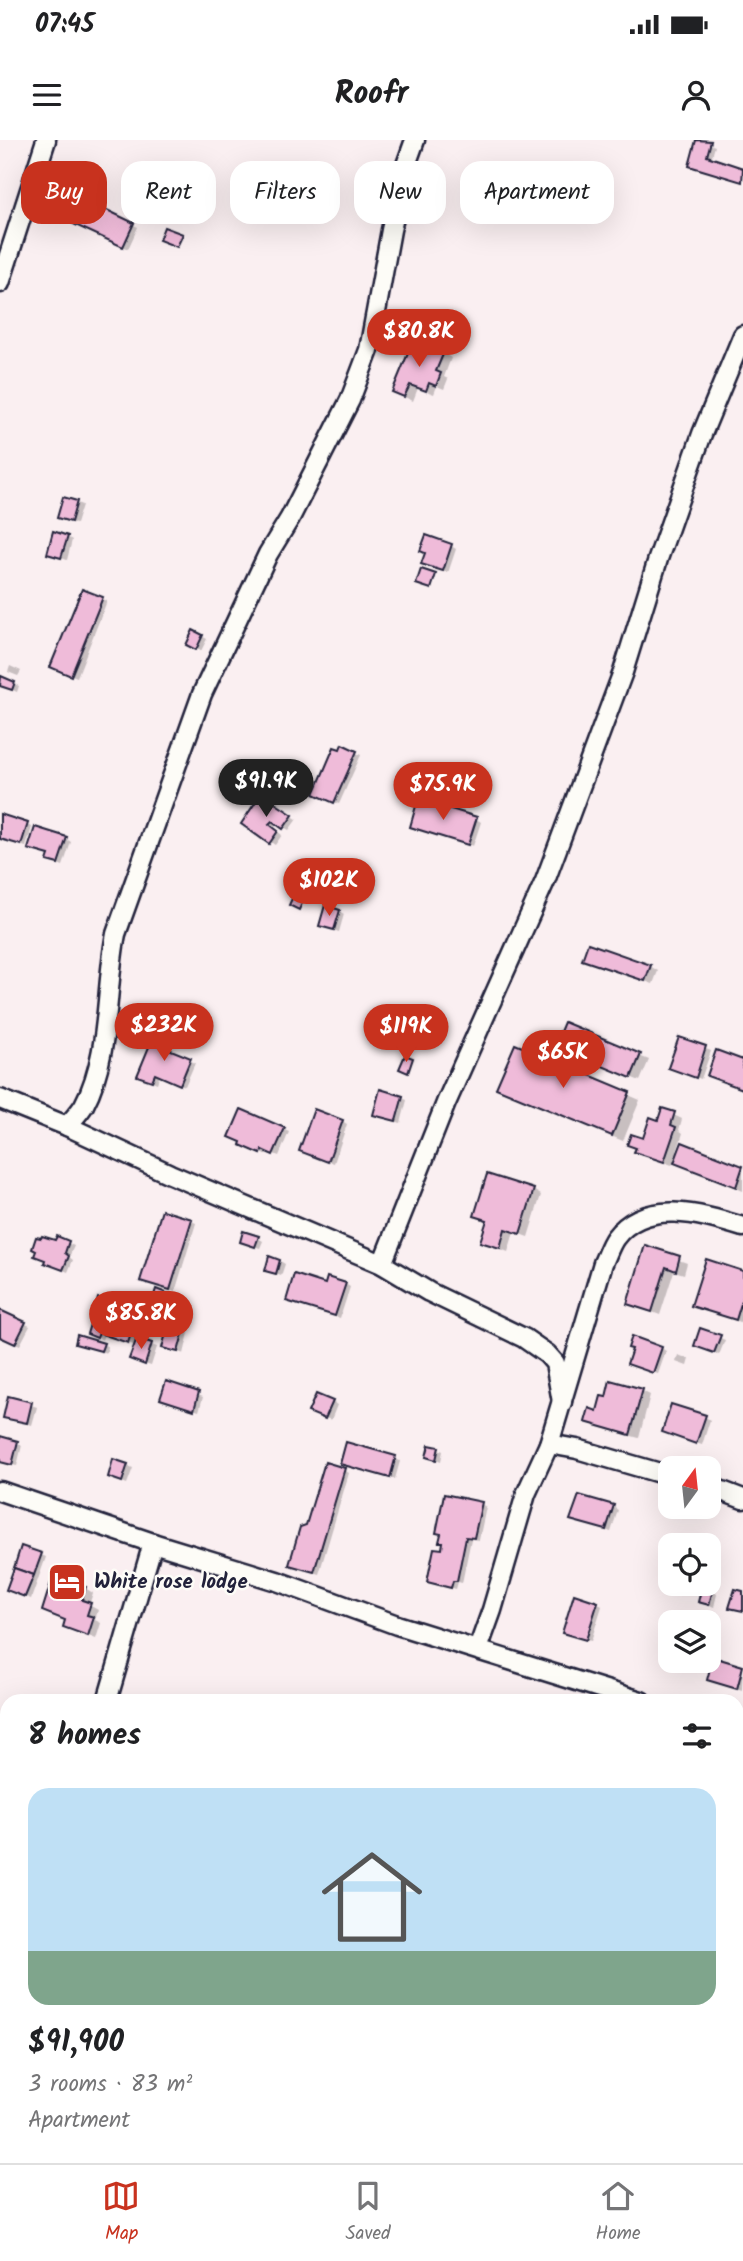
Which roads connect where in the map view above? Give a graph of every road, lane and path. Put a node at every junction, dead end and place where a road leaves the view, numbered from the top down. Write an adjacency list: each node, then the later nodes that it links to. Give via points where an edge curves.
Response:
1 (46, 140): 3 (street)
2 (415, 140): 6 (street, via 405,165 369,350 350,400 268,554 202,694 116,934 96,1071 84,1105)
3 (0, 283)
4 (743, 335): 8 (street, via 702,434 623,672 545,881 446,1103)
5 (0, 1099): 6 (street)
6 (67, 1126): 8 (street)
7 (743, 1227): 9 (street, via 670,1212 632,1222 615,1238 603,1263)
8 (382, 1264): 9 (street, via 547,1354 555,1363)
9 (562, 1402): 10 (street)
10 (549, 1444): 11 (street); 16 (street, via 526,1494)
11 (658, 1473)
12 (0, 1491): 15 (street)
13 (721, 1491): 14 (street)
14 (743, 1499)
15 (153, 1543): 16 (street); 17 (street)
16 (478, 1649): 18 (street)
17 (109, 1694)
18 (619, 1694)

